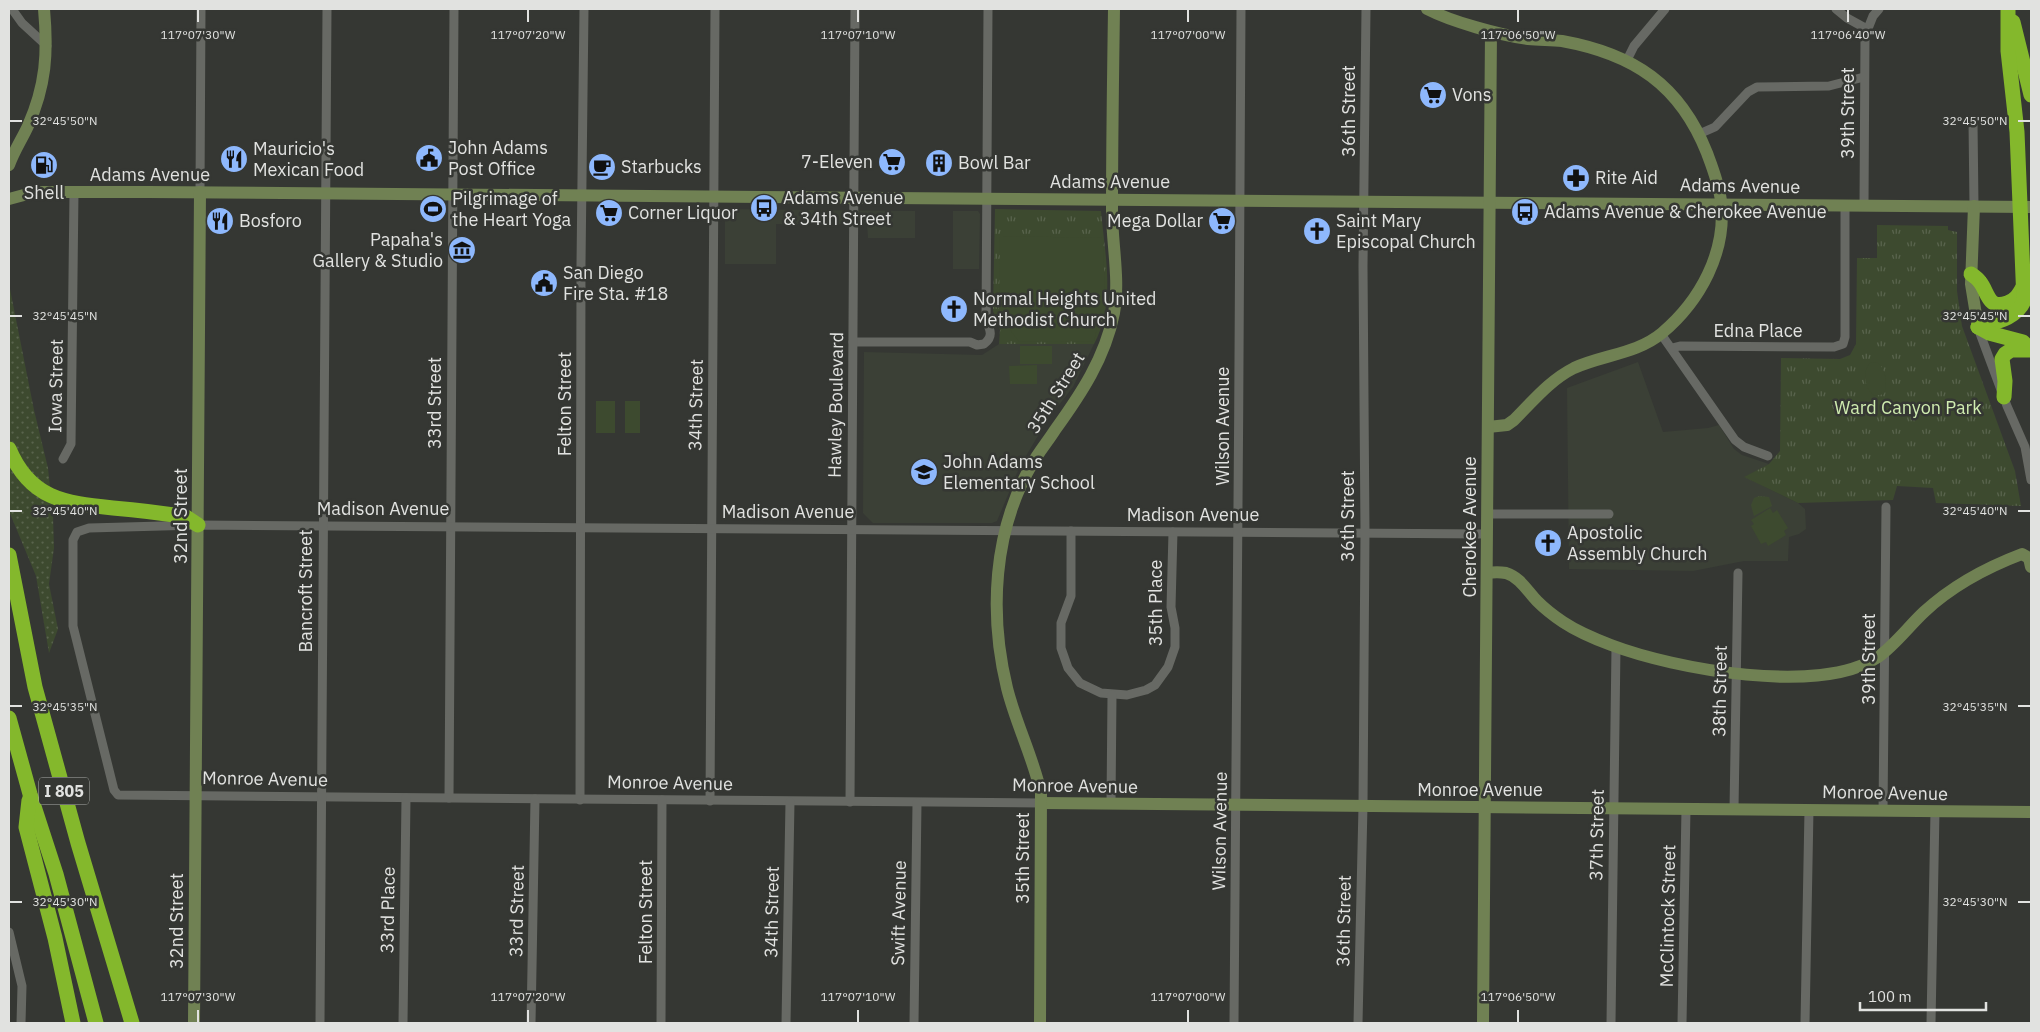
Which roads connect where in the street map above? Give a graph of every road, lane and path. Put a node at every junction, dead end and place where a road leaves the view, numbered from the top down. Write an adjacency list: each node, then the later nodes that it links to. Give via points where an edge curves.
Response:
1 (12, 9): 20 (street)
2 (44, 9): 20 (street)
3 (201, 9): 28 (street, 32nd Street)
4 (326, 9): 29 (street, Bancroft Street)
5 (454, 9): 30 (street, 33rd Street)
6 (584, 9): 31 (street, Felton Street)
7 (715, 9): 33 (street, 34th Street)
8 (855, 9): 34 (street, Hawley Boulevard)
9 (988, 9): 35 (street)
10 (1114, 9): 36 (street, 35th Street)
11 (1240, 9): 37 (street, Wilson Avenue)
12 (1366, 9): 38 (street, 36th Street)
13 (1427, 9): 19 (street)
14 (1665, 9): 21 (street, via 1634,46)
15 (1836, 9): 18 (street)
16 (1879, 9): 18 (street)
17 (2008, 9): 23 (highway); 46 (highway)
18 (1867, 29): 22 (street, 39th Street)
19 (1491, 32): 21 (street, via 1561,41); 39 (street, Cherokee Avenue)
20 (47, 46): 26 (street, via 42,86)
21 (1627, 60): 25 (street, via 1658,81 1677,99)
22 (1864, 77): 25 (street, via 1829,86 1757,87 1748,92 1715,127); 42 (street, 39th Street)
23 (2031, 95)
24 (1973, 122): 43 (street)
25 (1699, 134): 40 (street, via 1714,173)
26 (9, 165)
27 (74, 192): 28 (street, Adams Avenue); 32 (street, Adams Avenue, via 35,192); 56 (street, Iowa Street, via 72,444)
28 (200, 192): 29 (street, Adams Avenue); 61 (street, 32nd Street)
29 (325, 194): 30 (street, Adams Avenue); 62 (street, Bancroft Street)
30 (452, 194): 31 (street, Adams Avenue); 63 (street, 33rd Street)
31 (582, 196): 33 (street, Adams Avenue); 64 (street, Felton Street)
32 (9, 197)
33 (714, 197): 34 (street, Adams Avenue); 65 (street, 34th Street)
34 (853, 197): 35 (street, Adams Avenue); 49 (street, Hawley Boulevard)
35 (987, 198): 36 (street, Adams Avenue); 49 (street, via 986,322 990,337 984,344)
36 (1112, 199): 37 (street, Adams Avenue); 67 (street, 35th Street, via 1116,266 1114,311 1108,338 1090,380 1032,464)
37 (1239, 200): 38 (street, Adams Avenue); 70 (street, Wilson Avenue)
38 (1364, 201): 39 (street, Adams Avenue); 71 (street, 36th Street)
39 (1491, 201): 40 (street, Adams Avenue); 53 (street, Cherokee Avenue)
40 (1721, 204): 41 (street, Adams Avenue); 48 (street, via 1719,240 1708,276 1692,301)
41 (1845, 205): 42 (street, Adams Avenue); 50 (street, Edna Place, via 1843,344 1834,347)
42 (1864, 205): 43 (street, Adams Avenue)
43 (1974, 206): 44 (street, Adams Avenue); 45 (street)
44 (2031, 207)
45 (1972, 274): 46 (highway, via 1995,304 2010,303 2018,297); 47 (street)
46 (2023, 285): 47 (highway, via 2024,301 2017,311 2003,320)
47 (1978, 327): 51 (highway, via 2023,342); 52 (street)
48 (1661, 334): 50 (street); 53 (street, via 1627,351 1572,369 1507,425)
49 (852, 342): 66 (street, Hawley Boulevard)
50 (1672, 348): 55 (street, via 1735,440)
51 (2031, 352): 52 (highway, via 2011,350 2002,359)
52 (2004, 397): 57 (street, via 2025,447)
53 (1488, 427): 59 (street, Cherokee Avenue)
54 (9, 449): 61 (highway, via 29,481 48,494 71,503 186,517)
55 (1768, 456)
56 (63, 458)
57 (2031, 480)
58 (1886, 507): 78 (street, 39th Street)
59 (1487, 514): 60 (street); 72 (street, Cherokee Avenue)
60 (1609, 514)
61 (198, 526): 62 (street, Madison Avenue); 83 (street, Madison Avenue, via 89,528 77,532 73,540 73,626 114,790); 84 (street, 32nd Street)
62 (323, 526): 63 (street, Madison Avenue); 85 (street, Bancroft Street)
63 (450, 527): 64 (street, Madison Avenue); 87 (street, 33rd Street)
64 (582, 528): 65 (street, Madison Avenue); 89 (street, Felton Street)
65 (710, 529): 66 (street, Madison Avenue); 91 (street, 34th Street)
66 (850, 530): 67 (street, Madison Avenue); 93 (street, Hawley Boulevard)
67 (1005, 531): 68 (street, Madison Avenue); 95 (street, 35th Street, via 997,589 1000,655 1007,689 1033,760)
68 (1071, 531): 69 (street, Madison Avenue); 80 (street, 35th Place, via 1071,596 1061,623 1061,648 1068,668 1080,682)
69 (1173, 532): 70 (street, Madison Avenue); 80 (street, 35th Place, via 1171,607 1174,647 1168,667 1155,685 1146,690)
70 (1239, 532): 71 (street, Madison Avenue); 97 (street, Wilson Avenue)
71 (1365, 534): 72 (street, Madison Avenue); 98 (street, 36th Street)
72 (1487, 534): 75 (street, Cherokee Avenue)
73 (9, 555): 108 (highway, I 805, via 35,687)
74 (2030, 562): 78 (street, via 2022,554 1958,585 1939,598)
75 (1487, 572): 77 (street, via 1507,573 1516,578 1535,600 1564,623); 99 (street, Cherokee Avenue)
76 (1738, 573): 79 (street, 38th Street)
77 (1616, 647): 79 (street, via 1673,663); 100 (street, 37th Street)
78 (1885, 650): 79 (street, via 1878,657 1849,669 1810,676 1776,678); 104 (street, 39th Street)
79 (1736, 672): 102 (street, 38th Street)
80 (1112, 695): 96 (street)
81 (9, 718): 82 (highway, I 805)
82 (30, 794): 110 (highway, via 26,827); 111 (highway, I 805, via 56,874)
83 (118, 795): 84 (street, Monroe Avenue)
84 (195, 796): 85 (street, Monroe Avenue); 114 (street, 32nd Street)
85 (321, 797): 86 (street, Monroe Avenue); 115 (street, Bancroft Street)
86 (406, 798): 87 (street, Monroe Avenue); 116 (street, 33rd Place)
87 (450, 798): 88 (street, Monroe Avenue)
88 (535, 799): 89 (street, Monroe Avenue); 117 (street, 33rd Street)
89 (580, 800): 90 (street, Monroe Avenue)
90 (662, 800): 91 (street, Monroe Avenue); 118 (street, Felton Street)
91 (710, 801): 92 (street, Monroe Avenue)
92 (790, 802): 93 (street, Monroe Avenue); 119 (street, 34th Street)
93 (850, 802): 94 (street, Monroe Avenue)
94 (917, 803): 95 (street, Monroe Avenue); 120 (street, Swift Avenue)
95 (1041, 803): 96 (street, Monroe Avenue); 121 (street, 35th Street)
96 (1111, 804): 97 (street, Monroe Avenue)
97 (1237, 805): 98 (street, Monroe Avenue); 122 (street, Wilson Avenue)
98 (1363, 806): 99 (street, Monroe Avenue); 123 (street, 36th Street)
99 (1485, 808): 100 (street, Monroe Avenue); 124 (street, Cherokee Avenue)
100 (1613, 808): 101 (street, Monroe Avenue); 125 (street, 37th Street)
101 (1686, 809): 102 (street, Monroe Avenue); 126 (street, McClintock Street)
102 (1734, 809): 103 (street, Monroe Avenue)
103 (1809, 810): 104 (street, Monroe Avenue); 127 (street)
104 (1883, 811): 105 (street, Monroe Avenue)
105 (1935, 811): 106 (street, Monroe Avenue); 128 (street)
106 (2031, 812)
107 (9, 932): 109 (street, via 22,986)
108 (118, 977): 112 (highway, I 805); 113 (highway)
109 (21, 1023)
110 (73, 1023)
111 (96, 1023)
112 (132, 1023)
113 (138, 1023)
114 (194, 1023)
115 (320, 1023)
116 (403, 1023)
117 (531, 1023)
118 (661, 1023)
119 (786, 1023)
120 (914, 1023)
121 (1040, 1023)
122 (1234, 1023)
123 (1358, 1023)
124 (1483, 1023)
125 (1611, 1023)
126 (1682, 1023)
127 (1805, 1023)
128 (1931, 1023)

